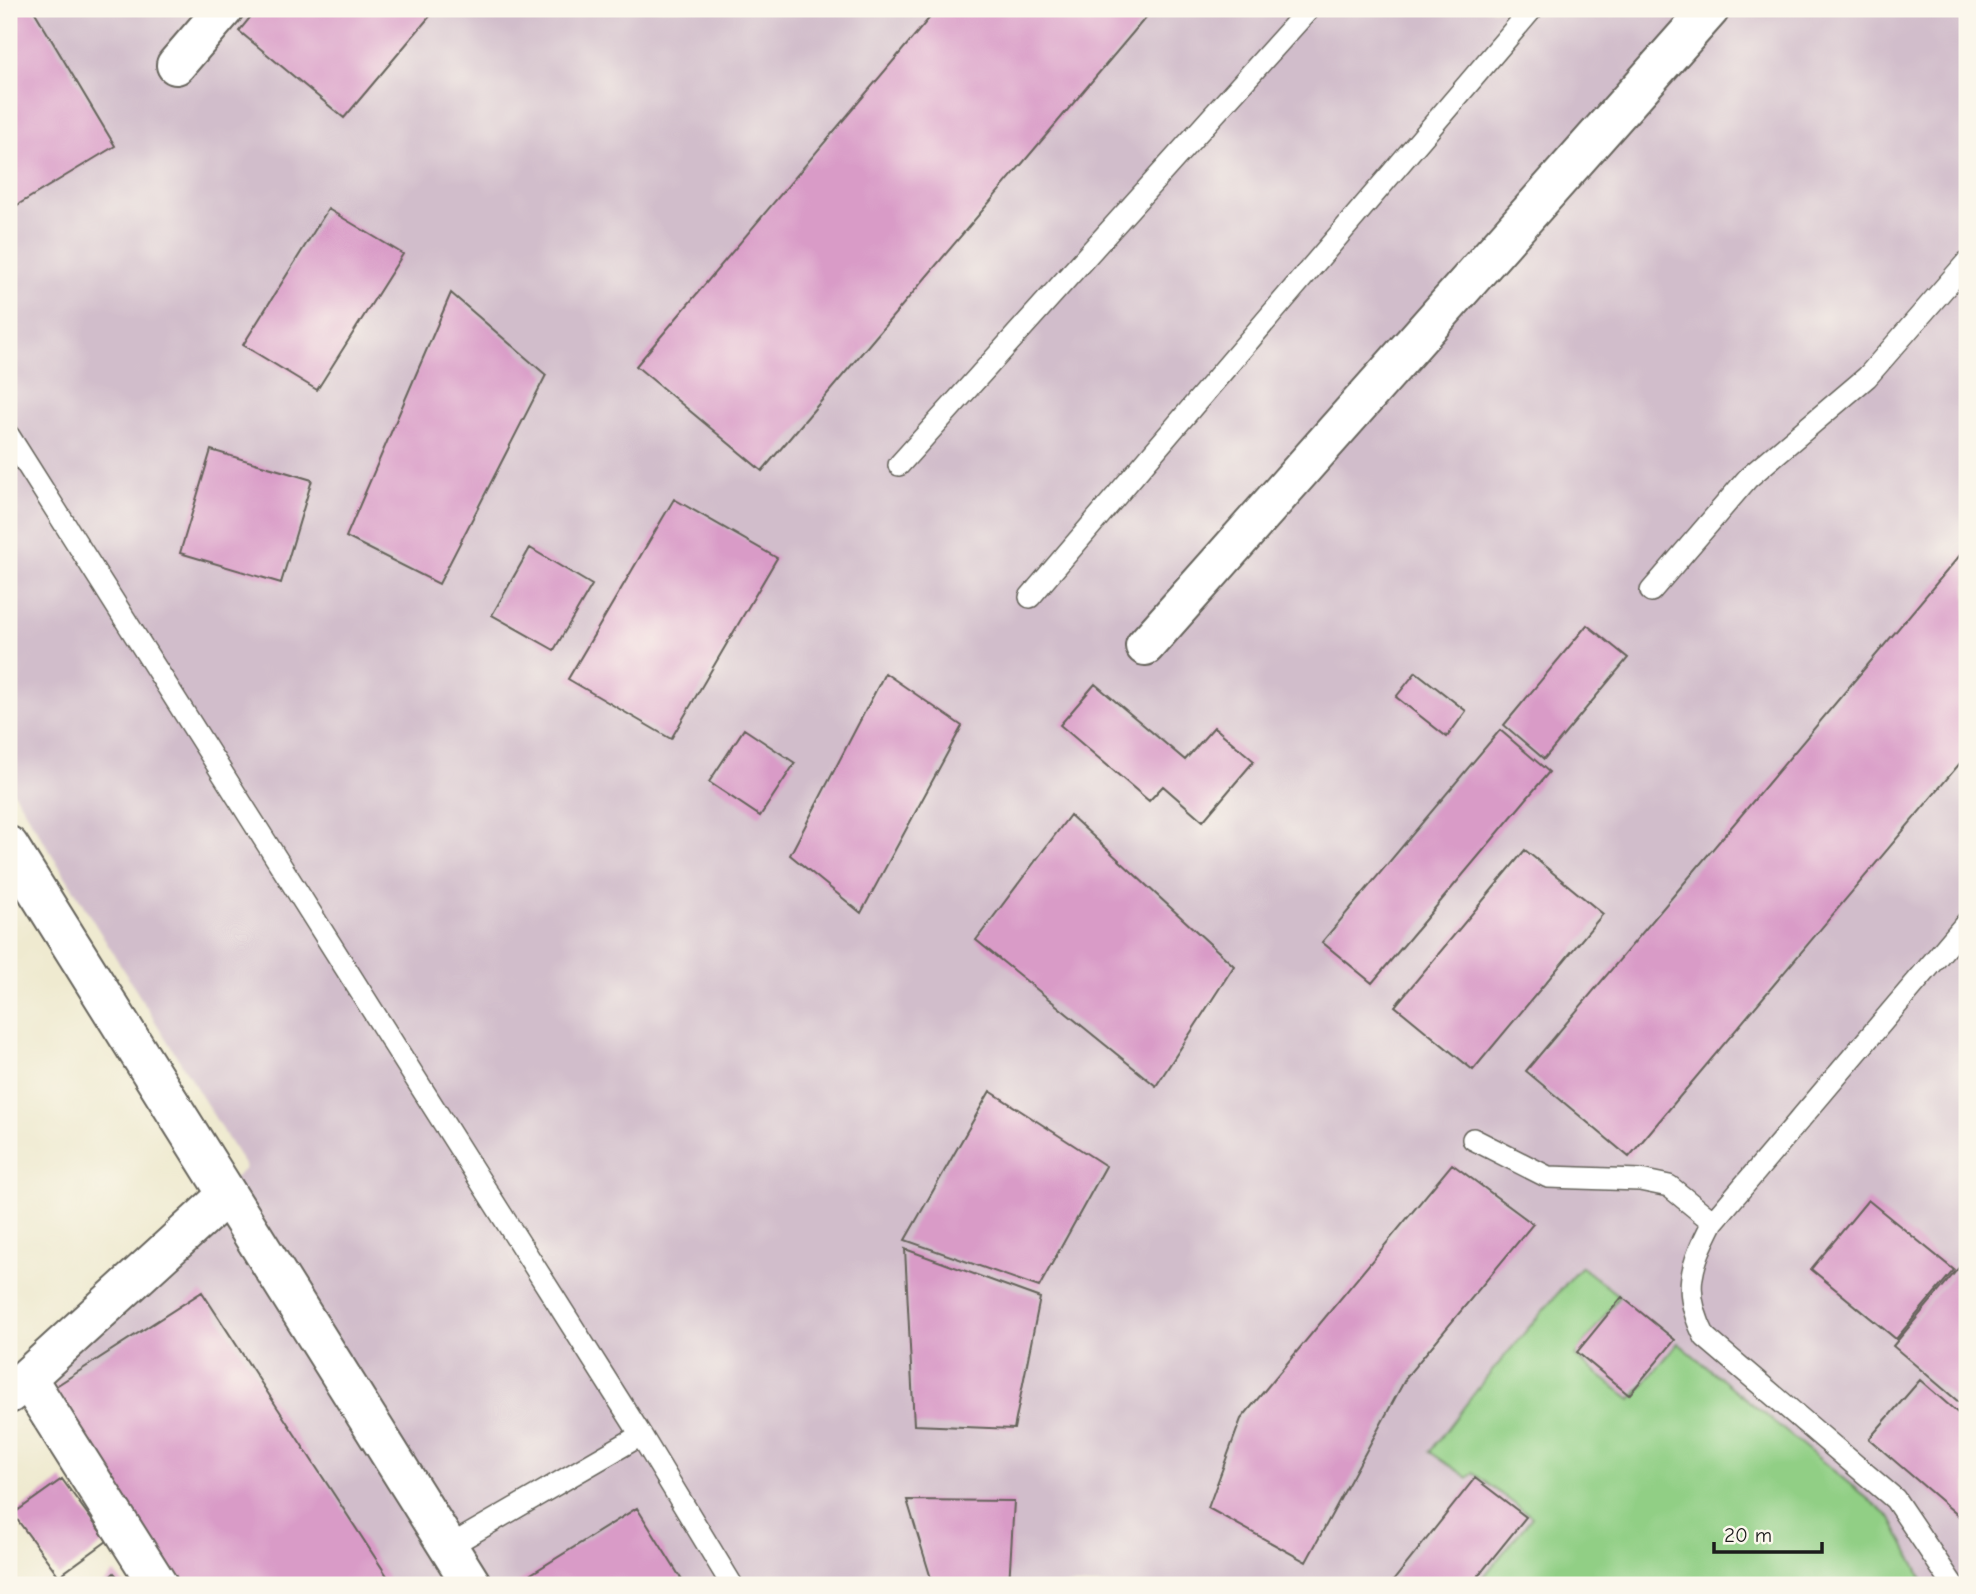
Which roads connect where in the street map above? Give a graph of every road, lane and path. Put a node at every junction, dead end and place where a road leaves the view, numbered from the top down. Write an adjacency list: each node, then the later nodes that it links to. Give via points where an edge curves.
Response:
1 (224, 9): 5 (street)
2 (1309, 9): 8 (lane)
3 (1532, 9): 10 (lane)
4 (1710, 9): 11 (street)
5 (176, 65)
6 (1967, 262): 9 (lane, via 1867,377 1748,478)
7 (9, 436): 18 (lane)
8 (900, 466)
9 (1651, 591)
10 (1030, 597)
11 (1145, 646)
12 (9, 846): 15 (street)
13 (1967, 922): 16 (lane)
14 (1474, 1139): 16 (lane, via 1548,1177 1669,1185)
15 (227, 1195): 17 (street); 19 (street)
16 (1713, 1222): 23 (lane, via 1694,1259 1691,1294 1693,1315 1704,1337 1895,1499)
17 (18, 1386): 20 (street)
18 (641, 1435): 19 (lane); 22 (lane)
19 (447, 1547): 21 (street)
20 (158, 1585)
21 (472, 1585)
22 (732, 1585)
23 (1954, 1585)

